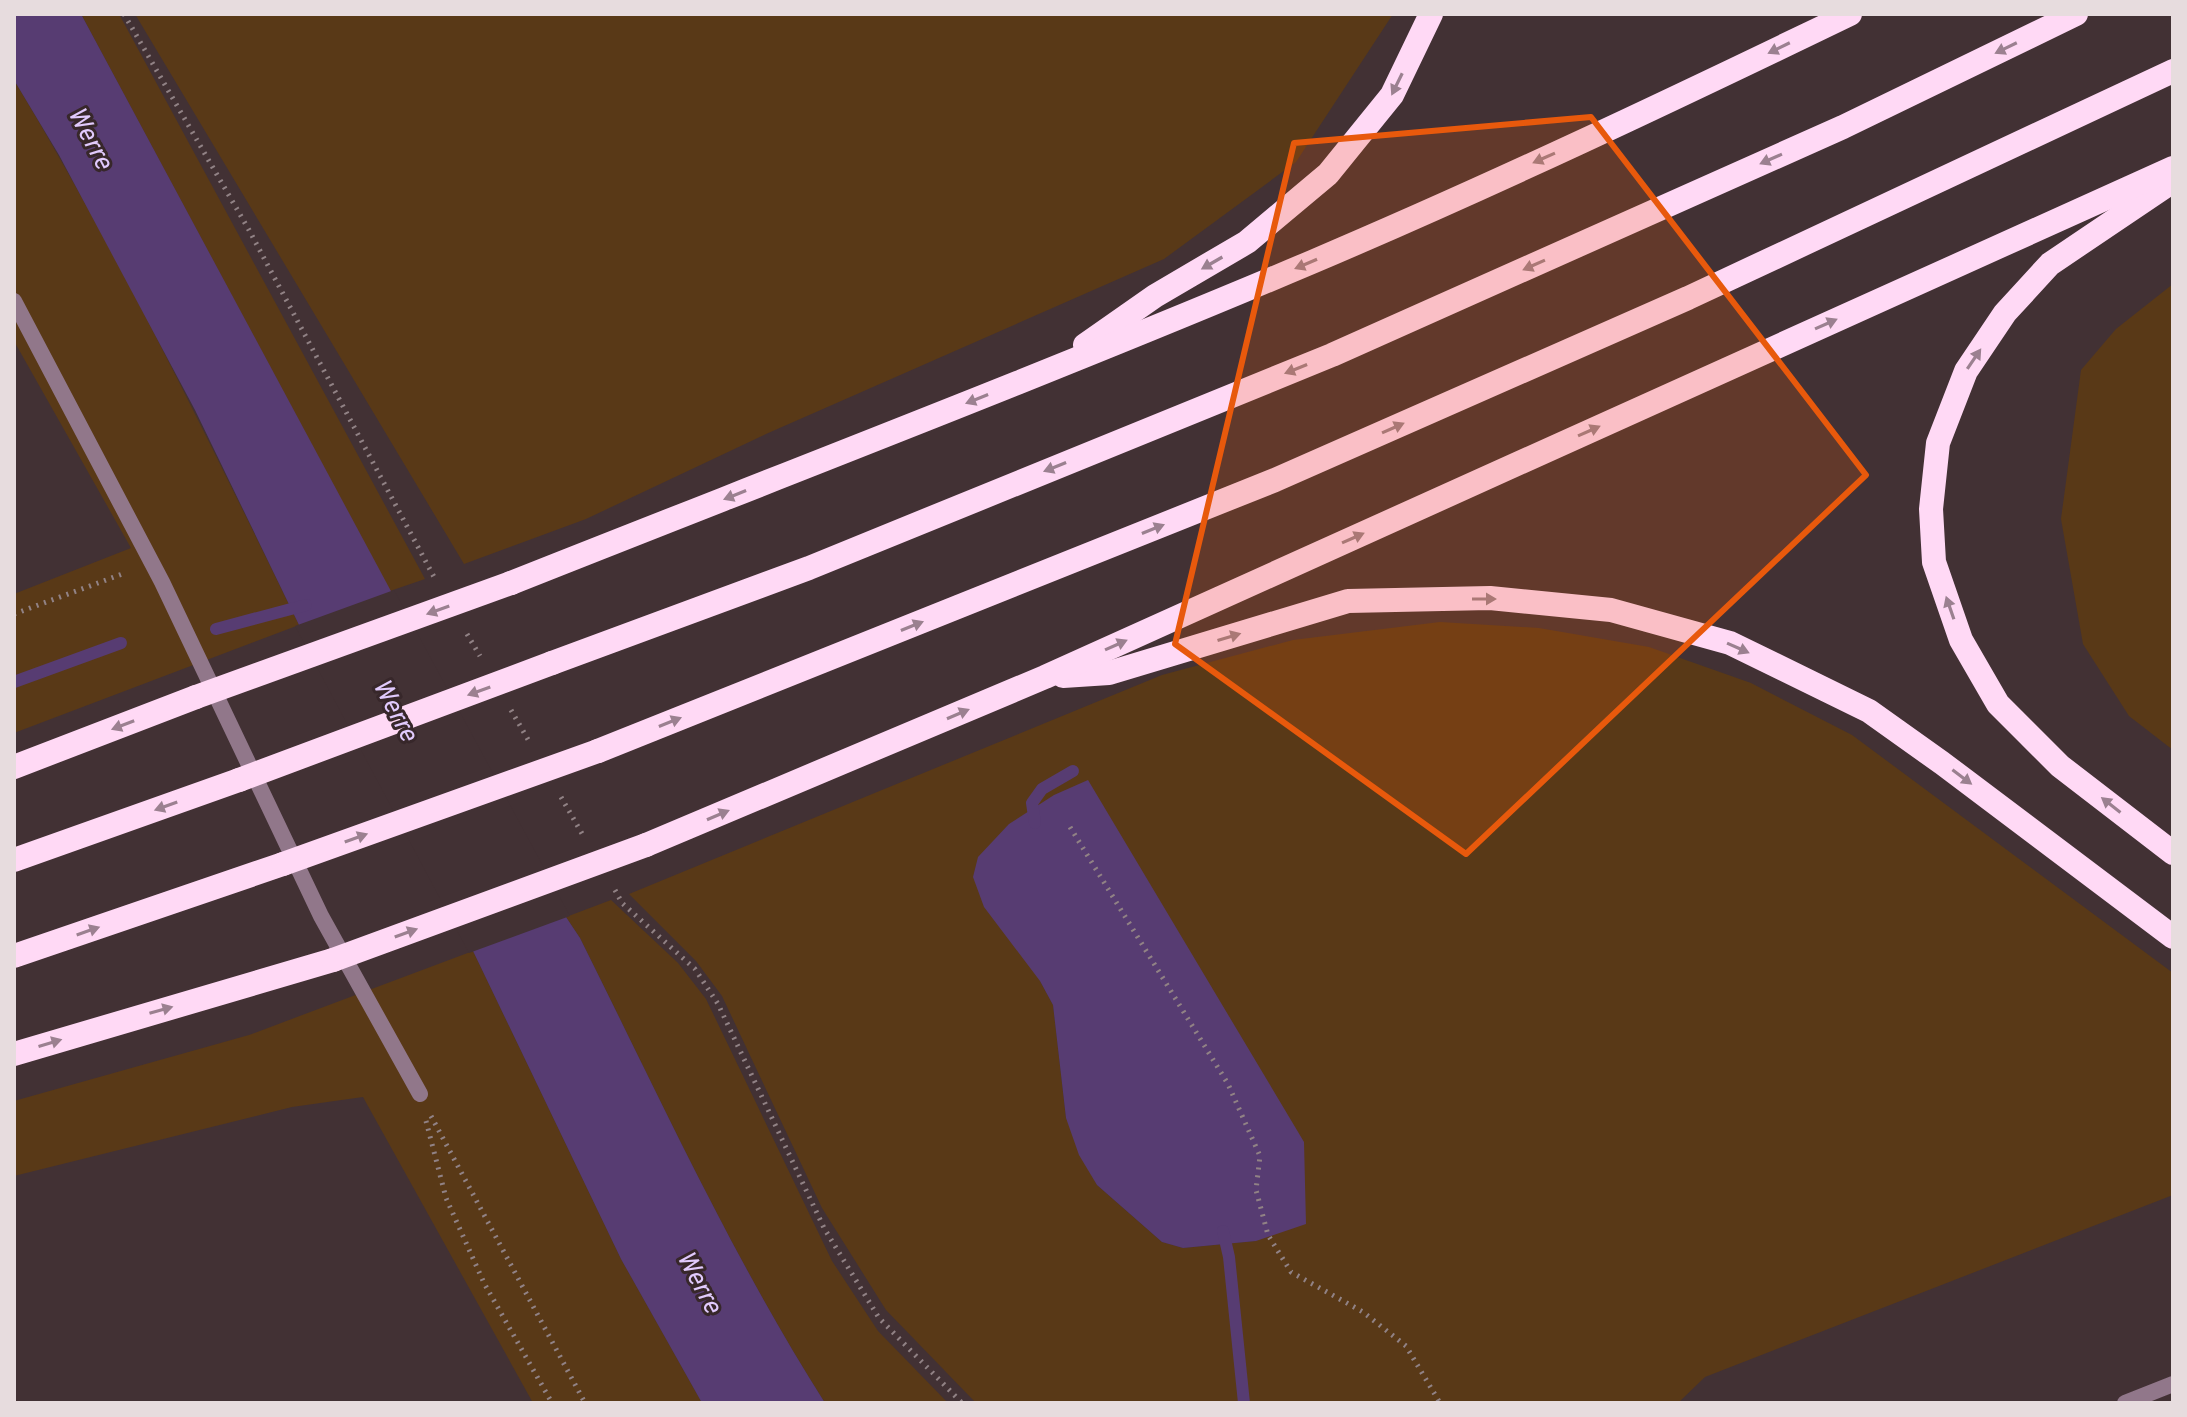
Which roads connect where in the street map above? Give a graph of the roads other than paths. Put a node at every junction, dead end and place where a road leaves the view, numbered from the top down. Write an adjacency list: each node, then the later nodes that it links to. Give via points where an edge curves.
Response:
1 (1431, 14): 8 (highway, one-way to 8, via 1392,95 1328,174 1247,242 1155,296)
2 (1850, 14): 8 (highway, one-way to 8, via 1329,254)
3 (2076, 14): 12 (highway, one-way to 12, bridge, via 1843,127 1332,355 809,568)
4 (2173, 71): 14 (highway, one-way to 4, bridge, via 598,751 1275,480 1688,298)
5 (2173, 168): 9 (highway, one-way to 5)
6 (2173, 181): 11 (highway, one-way to 6, via 2060,766 1998,704 1961,640 1934,562 1931,509 1938,443 1966,371 2005,313 2050,264)
7 (14, 301): 16 (street, via 152,563 321,916)
8 (1049, 371): 10 (highway, one-way to 10, bridge, via 511,583)
9 (1045, 677): 13 (highway, one-way to 13, via 1109,673 1348,601 1490,598 1611,610 1730,643 1869,711); 15 (highway, one-way to 9, bridge, via 333,960 646,845)
10 (14, 767)
11 (2173, 853)
12 (14, 860)
13 (2173, 937)
14 (14, 956)
15 (14, 1054)
16 (420, 1094)
17 (2173, 1384): 18 (street)
18 (2125, 1403)

